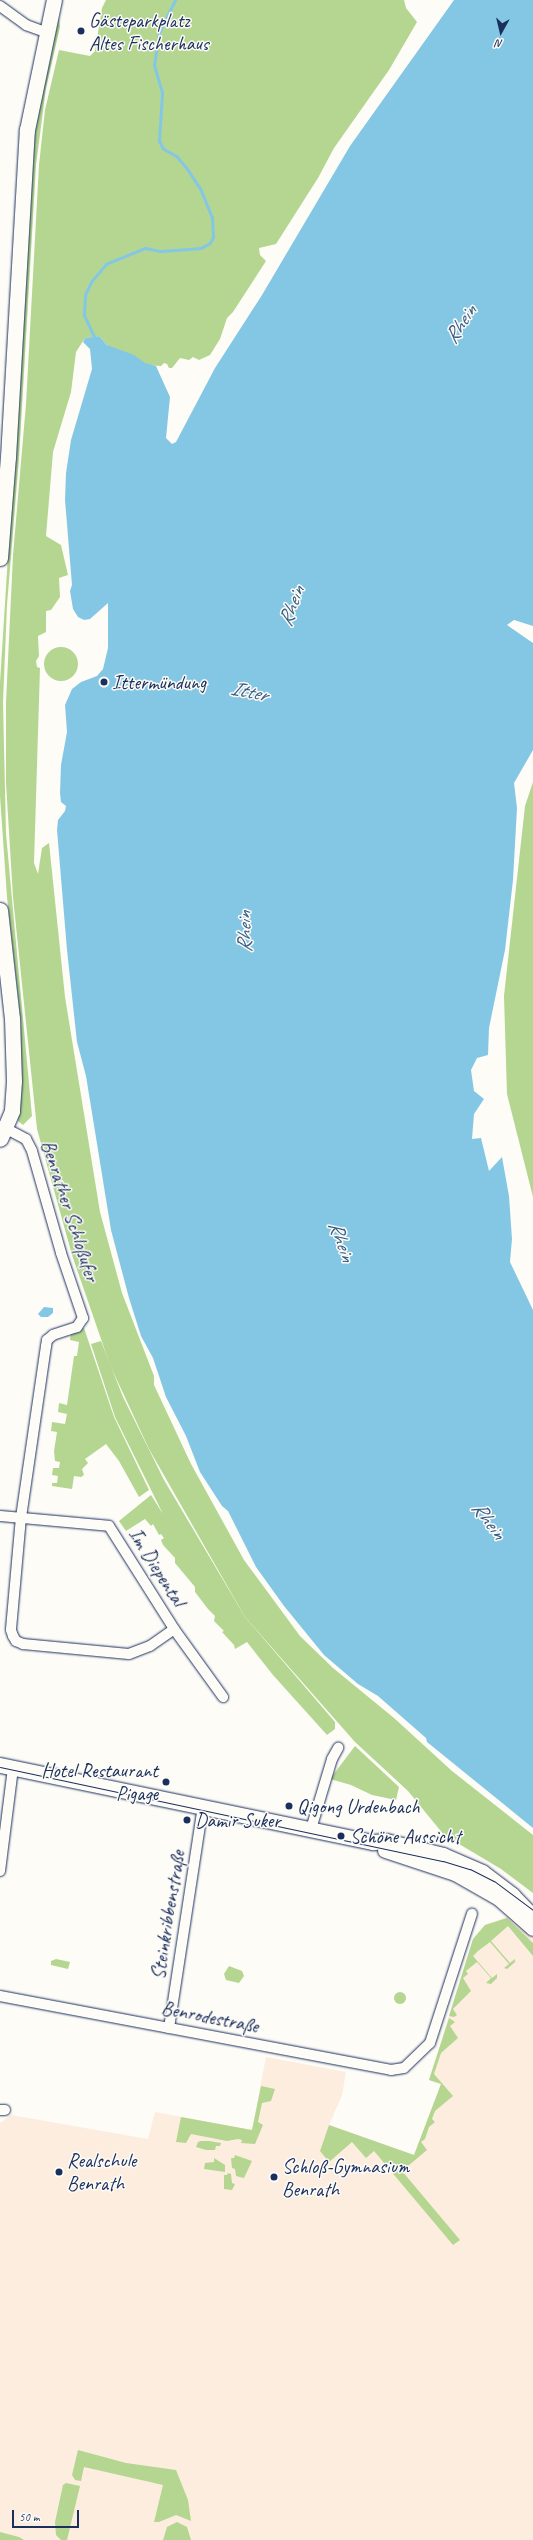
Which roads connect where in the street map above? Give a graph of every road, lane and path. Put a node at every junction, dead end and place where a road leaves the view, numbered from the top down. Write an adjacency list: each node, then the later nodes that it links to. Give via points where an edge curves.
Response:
1 (54, 0): 3 (street)
2 (0, 6): 3 (street, via 26,26)
3 (48, 33): 4 (street, via 27,130)
4 (1, 536): 5 (street)
5 (0, 558)
6 (0, 910): 7 (street, Benrather Schloßufer, via 14,1057 12,1111)
7 (3, 1133): 9 (street, Benrather Schloßufer, via 26,1139 32,1151 61,1253 82,1313 82,1322 77,1327 53,1335 48,1340)
8 (0, 1516): 9 (street, Im Diepental)
9 (21, 1517): 10 (street, Im Diepental, via 109,1526); 10 (street, via 11,1630 16,1641 23,1644 129,1654 150,1646)
10 (174, 1629): 11 (street, Im Diepental)
11 (223, 1697)
12 (338, 1748): 15 (street, via 332,1759)
13 (6, 1767): 14 (street); 16 (street)
14 (203, 1807): 15 (street); 22 (street, Steinkribbenstraße)
15 (311, 1829): 17 (street, via 373,1842 386,1841 443,1855)
16 (0, 1871)
17 (479, 1878): 19 (street, via 512,1895); 20 (street)
18 (472, 1914): 22 (street, Benrodestraße, via 430,2043 404,2068 390,2070)
19 (533, 1917)
20 (533, 1928)
21 (0, 1996): 22 (street, Benrodestraße)
22 (169, 2028)

